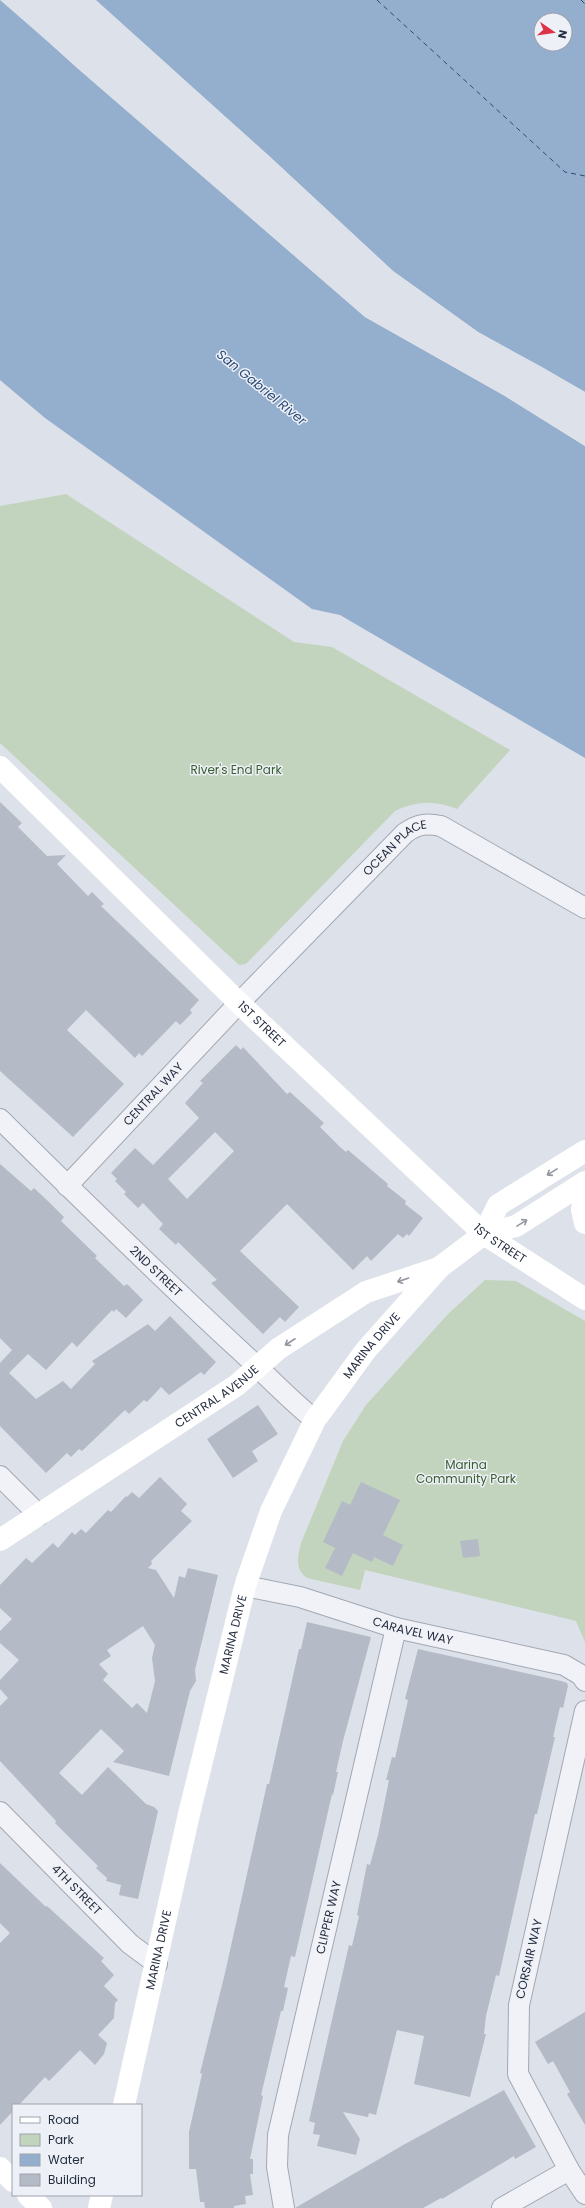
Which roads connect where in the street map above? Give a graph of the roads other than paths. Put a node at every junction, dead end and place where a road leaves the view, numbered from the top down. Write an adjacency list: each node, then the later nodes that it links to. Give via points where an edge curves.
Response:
1 (0, 767): 3 (main road, 1ST STREET)
2 (585, 908): 3 (street, OCEAN PLACE, via 441,826 427,823 415,826 399,839)
3 (239, 1002): 7 (street, CENTRAL WAY); 10 (main road, 1ST STREET)
4 (0, 1119): 7 (street, 2ND STREET)
5 (585, 1151): 10 (main road, MARINA DRIVE, one-way to 10, via 498,1205)
6 (585, 1182): 10 (main road, MARINA DRIVE, one-way to 6, via 516,1226)
7 (67, 1186): 15 (street, 2ND STREET)
8 (585, 1192): 9 (main road, via 582,1210)
9 (585, 1223)
10 (484, 1234): 11 (main road, 1ST STREET); 12 (main road, MARINA DRIVE)
11 (536, 1266): 13 (main road, 1ST STREET); 14 (main road, 1ST STREET)
12 (440, 1267): 15 (main road, CENTRAL AVENUE, one-way to 15, via 366,1292 278,1349); 16 (main road, MARINA DRIVE, via 366,1350)
13 (585, 1280)
14 (585, 1299)
15 (258, 1366): 16 (street, 2ND STREET, via 298,1407); 18 (main road, CENTRAL AVENUE, via 237,1385)
16 (315, 1420): 20 (main road, MARINA DRIVE, via 271,1511)
17 (0, 1476): 18 (street)
18 (39, 1515): 19 (main road, CENTRAL AVENUE)
19 (0, 1540)
20 (245, 1586): 21 (street, CARAVEL WAY, via 300,1597); 25 (main road, MARINA DRIVE)
21 (396, 1628): 22 (street, CARAVEL WAY, via 564,1666); 35 (street, CLIPPER WAY, via 278,2135 277,2167)
22 (583, 1678)
23 (585, 1712): 28 (street, CORSAIR WAY, via 519,2005 517,2039 518,2074)
24 (0, 1812): 25 (street, 4TH STREET, via 130,1944)
25 (157, 1964): 26 (main road, MARINA DRIVE)
26 (124, 2104)
27 (0, 2168): 29 (main road)
28 (569, 2170): 30 (street, CORSAIR WAY); 36 (street)
29 (12, 2180)
30 (585, 2194)
31 (29, 2196): 33 (main road)
32 (102, 2196): 34 (main road)
33 (41, 2208)
34 (99, 2208)
35 (284, 2208)
36 (502, 2208)

